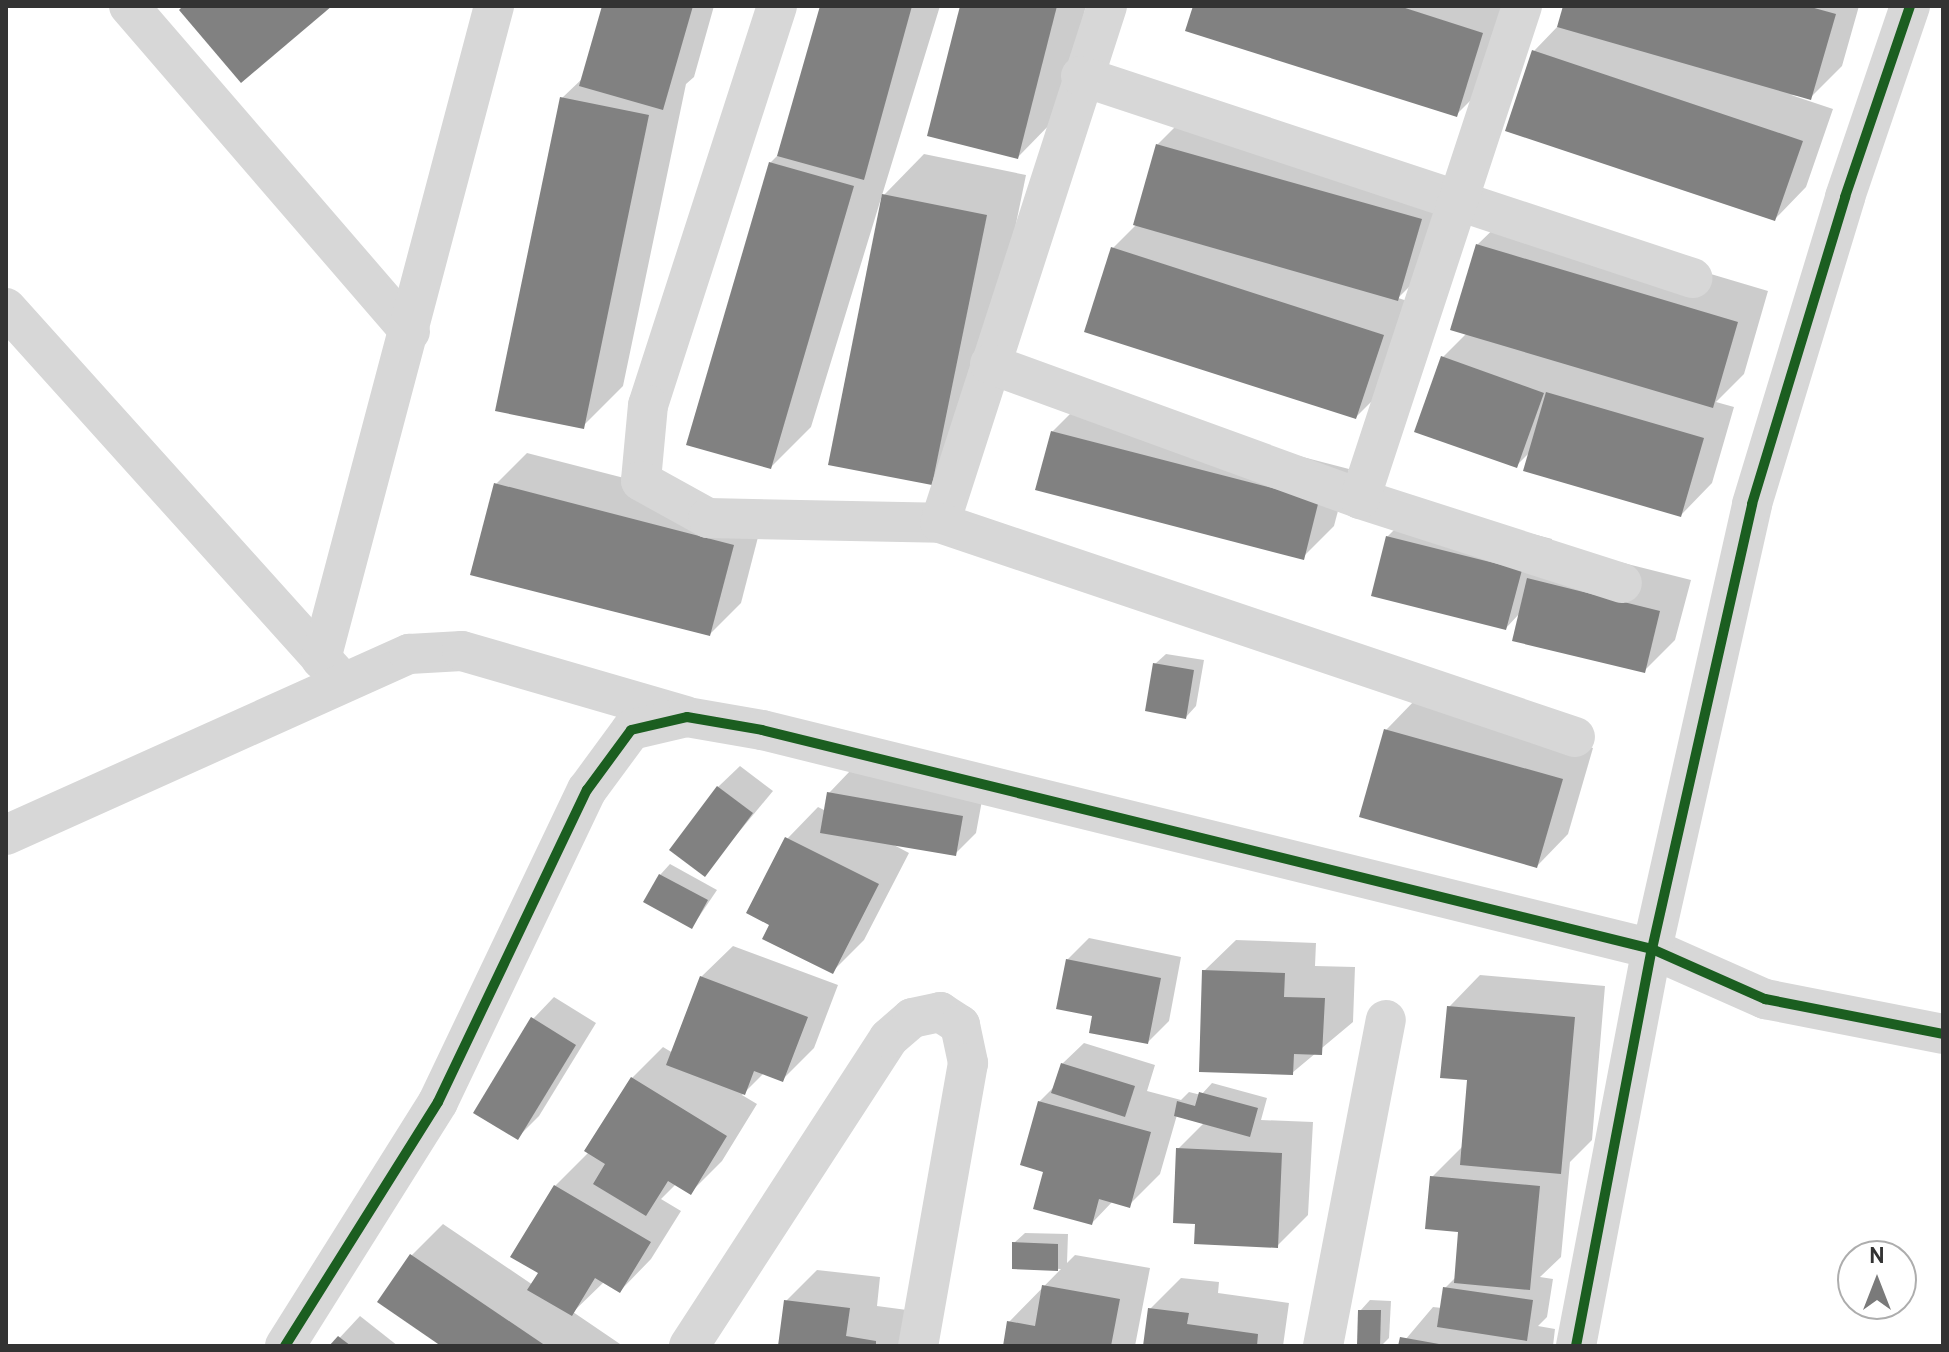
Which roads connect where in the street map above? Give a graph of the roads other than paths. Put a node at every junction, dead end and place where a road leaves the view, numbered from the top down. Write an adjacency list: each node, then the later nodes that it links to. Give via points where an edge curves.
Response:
1 (129, 6): 11 (street)
2 (494, 6): 11 (street)
3 (777, 6): 14 (street, via 648,405 641,481 708,518)
4 (1107, 6): 7 (street)
5 (1522, 6): 8 (street)
6 (1910, 6): 20 (street, via 1845,197 1752,504)
7 (1081, 76): 8 (street); 12 (street)
8 (1455, 201): 9 (street); 13 (street)
9 (1692, 278)
10 (6, 308): 16 (street)
11 (410, 332): 16 (street)
12 (990, 364): 13 (street); 14 (street)
13 (1360, 499): 15 (street)
14 (940, 523): 18 (street)
15 (1622, 583)
16 (331, 670): 17 (street, via 409,654 462,651); 19 (street)
17 (687, 717): 20 (street, via 762,730); 23 (street, via 631,730 587,790 438,1102)
18 (1575, 737)
19 (6, 835)
20 (1652, 949): 22 (street, via 1765,999); 27 (street)
21 (1386, 1020): 26 (street)
22 (1943, 1034)
23 (285, 1346)
24 (689, 1346): 25 (street, via 889,1038 912,1018 940,1012 960,1025 968,1063)
25 (918, 1346)
26 (1323, 1346)
27 (1576, 1346)

